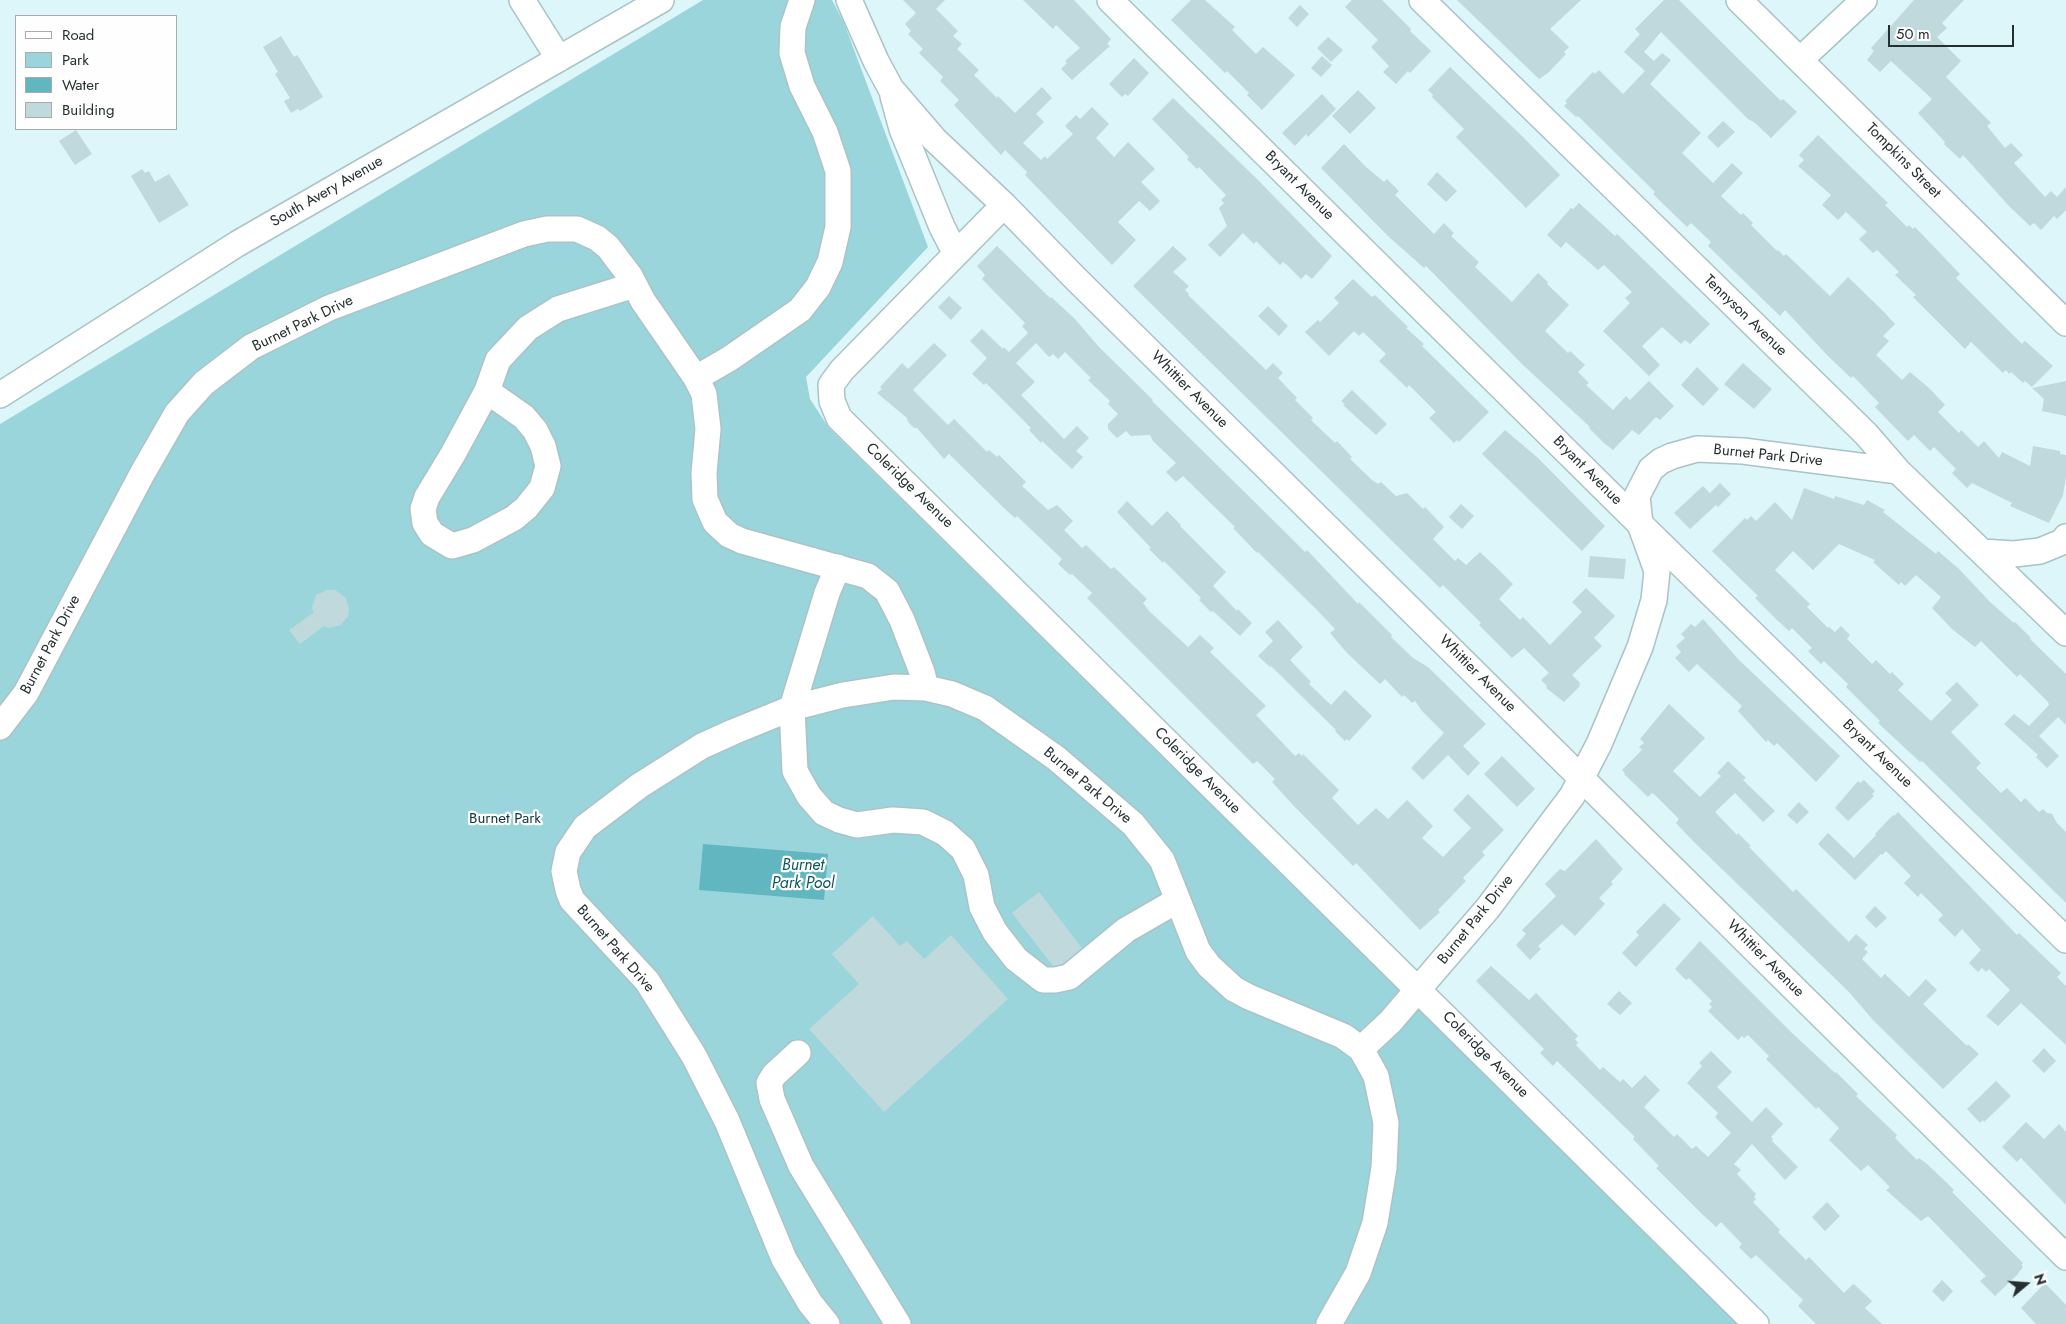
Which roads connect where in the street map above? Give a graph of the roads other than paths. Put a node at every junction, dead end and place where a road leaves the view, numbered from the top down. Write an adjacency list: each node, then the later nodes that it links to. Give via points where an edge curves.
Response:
1 (522, 0): 9 (street)
2 (661, 0): 9 (street, South Avery Avenue)
3 (802, 0): 16 (street, via 793,27 792,53 802,86 825,132 838,171 838,227 830,262 818,287 800,310)
4 (849, 0): 11 (street, Whittier Avenue)
5 (1110, 0): 20 (street, Bryant Avenue)
6 (1422, 0): 19 (street, Tennyson Avenue, via 1866,434)
7 (1739, 0): 10 (street, Tompkins Street)
8 (1864, 0): 10 (street)
9 (559, 58): 18 (street, South Avery Avenue, via 237,244)
10 (1800, 60): 15 (street, Tompkins Street)
11 (891, 89): 12 (street, Whittier Avenue, via 934,139); 13 (street, Whittier Avenue, via 902,130)
12 (1004, 205): 13 (street, Coleridge Avenue); 28 (street, Whittier Avenue)
13 (956, 254): 31 (street, Coleridge Avenue, via 842,370 832,385 832,401 839,418)
14 (634, 285): 16 (street, Burnet Park Drive); 17 (street, via 558,309 528,328 498,360); 27 (street, Burnet Park Drive, via 608,247 597,238 577,229 546,229 524,234 329,308 251,348 204,383 177,413 26,692)
15 (2066, 323)
16 (696, 378): 23 (street, Burnet Park Drive, via 704,394 708,429 705,499 715,522 729,535 742,541)
17 (487, 391): 17 (street, via 524,416 543,446 548,466 542,488 526,508 493,531 452,546 432,534 425,522 423,509)
18 (0, 395)
19 (1898, 471): 20 (street, Burnet Park Drive, via 1743,451 1697,450 1672,456 1651,469 1637,496); 22 (street, Tennyson Avenue)
20 (1640, 524): 28 (street, Burnet Park Drive, via 1657,571 1654,600 1640,647); 30 (street, Bryant Avenue)
21 (2066, 537): 22 (street, via 2062,542 2040,551 2014,554)
22 (1982, 552): 24 (street, Tennyson Avenue)
23 (838, 567): 25 (street, Burnet Park Drive, via 868,576 887,591 902,620); 26 (street)
24 (2066, 634)
25 (926, 688): 26 (street, Burnet Park Drive, via 894,687); 29 (street, Burnet Park Drive, via 952,694 985,708 1056,758 1133,824 1162,860)
26 (792, 708): 29 (street, via 795,771 809,796 824,813 857,825 893,820 923,822 945,834 963,849 976,875 982,907 995,932 1016,958 1043,980 1069,977 1126,930); 36 (street, Burnet Park Drive, via 702,746 639,786 585,827 568,852 564,871 572,900 647,981 694,1056 727,1120 784,1259)
27 (0, 727)
28 (1581, 778): 31 (street, Burnet Park Drive, via 1572,796 1488,908); 34 (street, Whittier Avenue)
29 (1178, 900): 32 (street, Burnet Park Drive, via 1198,951 1234,989 1343,1036)
30 (2066, 940)
31 (1419, 990): 32 (street, Burnet Park Drive); 38 (street, Coleridge Avenue)
32 (1361, 1049): 35 (street, via 1376,1076 1386,1123 1384,1168 1375,1223 1358,1273)
33 (798, 1053): 37 (street, via 770,1082 772,1099 801,1166)
34 (2066, 1257)
35 (1336, 1322)
36 (827, 1324)
37 (898, 1324)
38 (1756, 1324)

